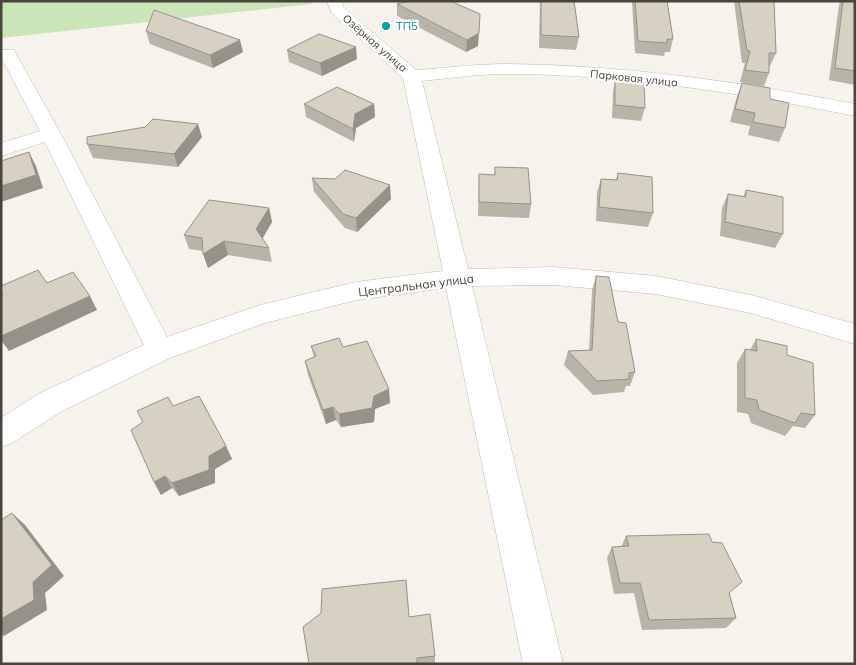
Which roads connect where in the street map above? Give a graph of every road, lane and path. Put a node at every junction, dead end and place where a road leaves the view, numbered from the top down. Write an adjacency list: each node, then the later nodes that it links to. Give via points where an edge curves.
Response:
1 (335, 6): 3 (street, Озёрная улица)
2 (8, 54): 5 (street)
3 (412, 76): 4 (street, Парковая улица, via 505,69 593,72 778,94); 7 (street)
4 (855, 110)
5 (51, 134): 6 (street); 9 (street)
6 (1, 150)
7 (457, 278): 8 (street, Центральная улица, via 554,276 656,285 751,304); 9 (street, Центральная улица, via 356,291 260,315); 11 (street)
8 (855, 334)
9 (160, 350): 10 (street, Центральная улица, via 51,402)
10 (1, 434)
11 (543, 664)

